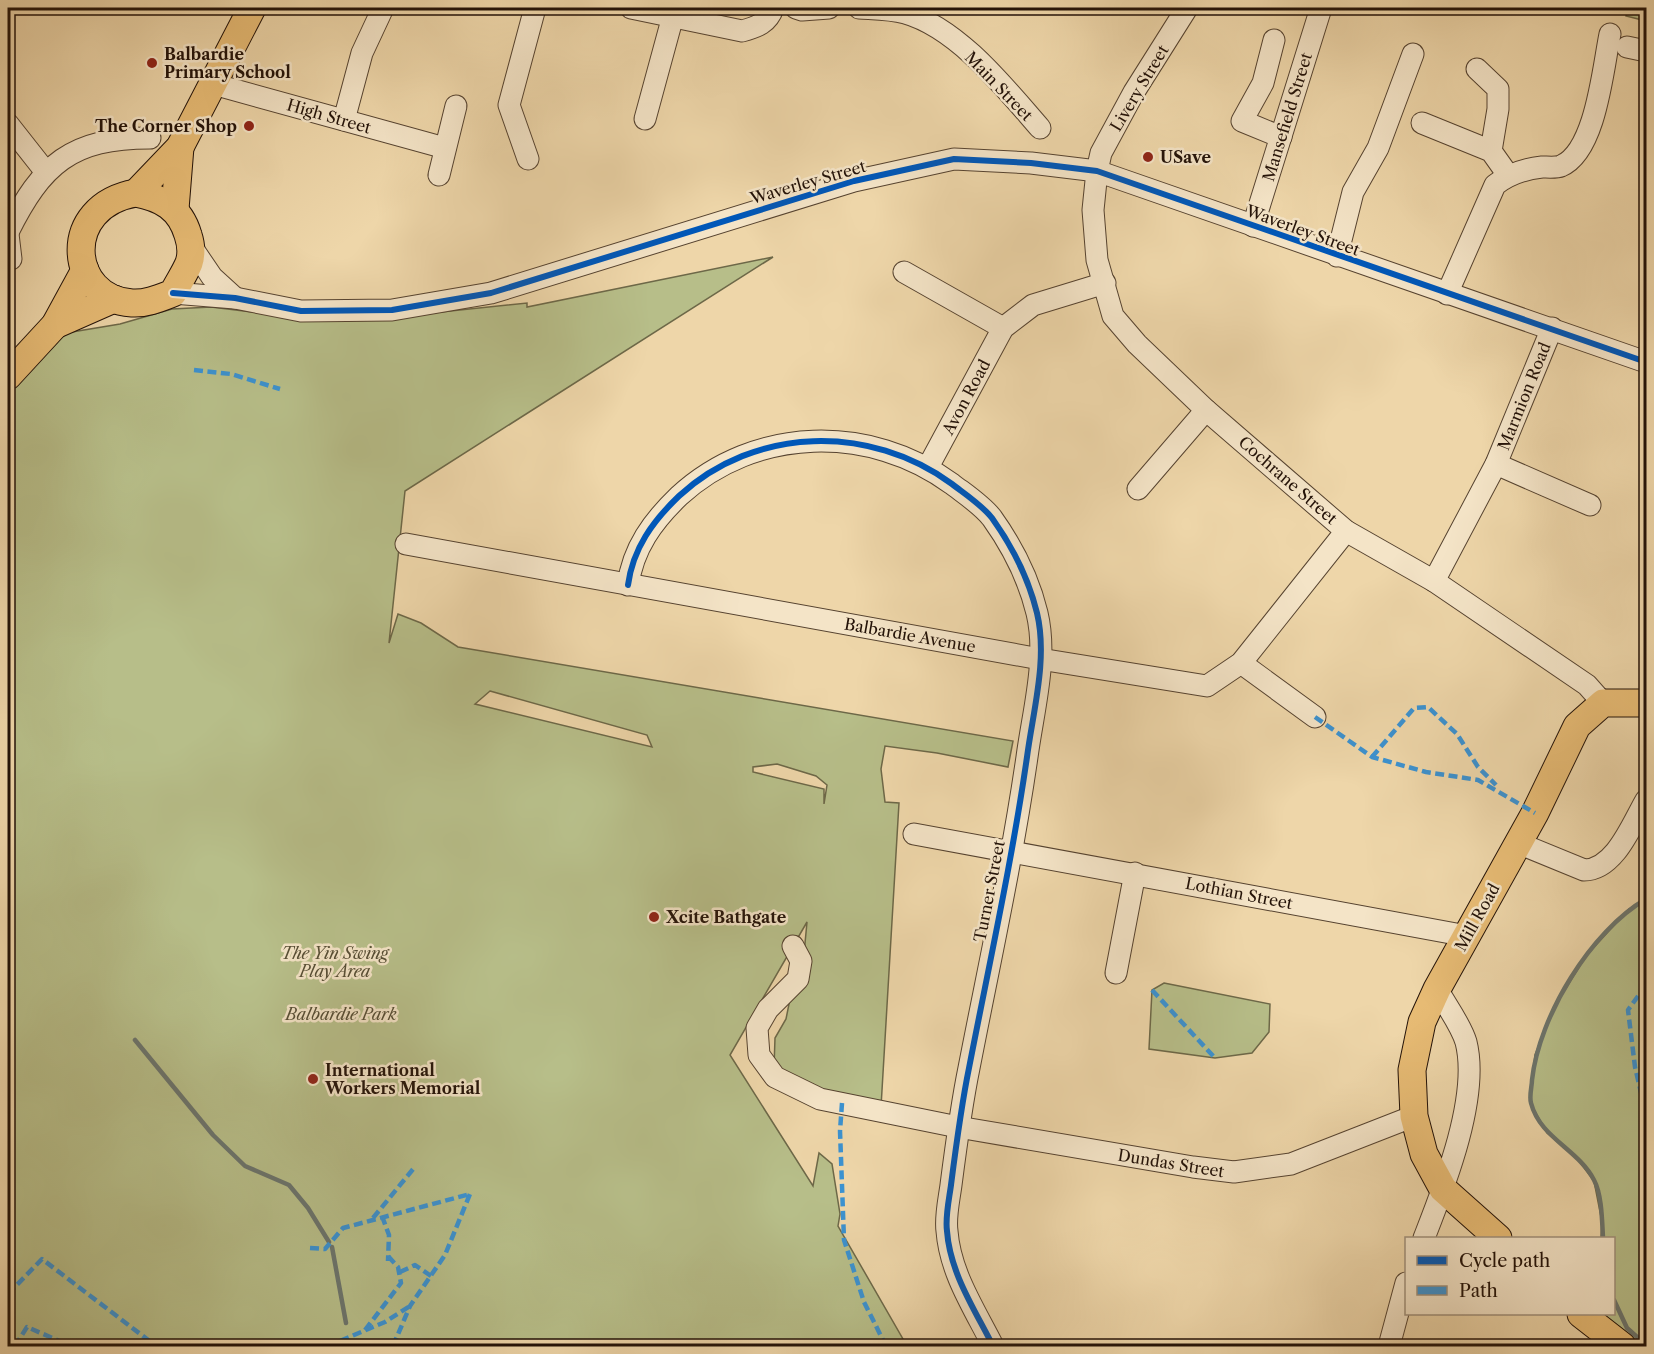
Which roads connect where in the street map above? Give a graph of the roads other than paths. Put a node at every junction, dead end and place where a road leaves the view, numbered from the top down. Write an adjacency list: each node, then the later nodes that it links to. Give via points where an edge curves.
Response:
1 (252, 8): 17 (main road)
2 (383, 8): 20 (street, via 362,53)
3 (535, 8): 29 (street, via 509,105)
4 (631, 8): 12 (street)
5 (773, 8): 12 (street, via 771,16 759,27 742,31)
6 (796, 8): 7 (street)
7 (829, 8)
8 (859, 8): 11 (street, Main Street)
9 (1187, 8): 31 (street, Livery Street, via 1101,153)
10 (1322, 8): 24 (street, Mansefield Street)
11 (905, 10): 23 (street, Main Street, via 940,29 989,71)
12 (673, 16): 19 (street)
13 (1274, 40): 24 (street, via 1263,83 1242,121)
14 (1628, 44): 33 (street, via 1575,155 1560,166)
15 (1413, 54): 39 (street, via 1378,148 1353,192)
16 (1477, 69): 28 (street, via 1498,88)
17 (213, 84): 20 (street, High Street); 26 (main road)
18 (456, 106): 27 (street)
19 (645, 119)
20 (344, 120): 27 (street, High Street)
21 (1422, 123): 28 (street)
22 (8, 124): 30 (street)
23 (1040, 128)
24 (1281, 137): 36 (street, Mansefield Street)
25 (150, 138): 30 (street, via 101,143 72,153)
26 (180, 147): 34 (main road); 35 (main road)
27 (445, 148): 32 (street)
28 (1491, 151): 33 (street)
29 (528, 159)
30 (45, 171): 37 (street, via 20,207)
31 (1096, 171): 36 (street, Waverley Street); 43 (street, Cochrane Street, via 1093,210 1097,260); 46 (street, Waverley Street, via 954,159 854,181 491,293 392,310 301,311)
32 (439, 175)
33 (1508, 175): 45 (street, via 1495,185)
34 (136, 193): 35 (main road, via 156,197); 41 (main road, via 118,196 88,220 82,238)
35 (175, 209): 38 (main road, via 184,221)
36 (1253, 226): 39 (street, Waverley Street)
37 (8, 233): 40 (street)
38 (191, 246): 44 (main road, via 189,262); 46 (street, via 212,277)
39 (1337, 256): 45 (street, Waverley Street)
40 (11, 259)
41 (85, 270): 47 (main road, via 97,287); 48 (main road)
42 (904, 272): 49 (street)
43 (1104, 283): 49 (street, Avon Road, via 1034,305); 53 (street, Cochrane Street, via 1113,316)
44 (173, 293): 46 (street, Waverley Street); 47 (main road, via 145,303)
45 (1447, 294): 50 (street, Waverley Street)
46 (235, 298)
47 (114, 299): 48 (main road)
48 (55, 325): 52 (main road)
49 (1003, 328): 55 (street, Avon Road)
50 (1552, 328): 51 (street, Waverley Street); 54 (street, Marmion Road)
51 (1647, 362)
52 (8, 376)
53 (1206, 410): 56 (street); 58 (street, Cochrane Street)
54 (1496, 464): 57 (street, Marmion Road); 60 (street, Marmion Road)
55 (928, 466): 61 (street, Turner Street, via 886,449 844,441 800,441 755,452 695,481 668,506 645,534 630,566); 62 (street, Turner Street, via 991,517 1018,564 1038,616)
56 (1138, 489)
57 (1590, 506)
58 (1346, 531): 60 (street, Cochrane Street); 63 (street, Balbardie Avenue)
59 (406, 544): 61 (street, Balbardie Avenue)
60 (1434, 581): 64 (street, Cochrane Street, via 1587,685)
61 (628, 585): 62 (street, Balbardie Avenue)
62 (1040, 659): 63 (street, Balbardie Avenue, via 1194,686 1207,686); 70 (street, Turner Street)
63 (1240, 663): 66 (street)
64 (1603, 703): 65 (main road); 69 (main road, Mill Road, via 1577,726)
65 (1647, 703)
66 (1315, 717)
67 (1647, 800): 69 (street, via 1608,861 1595,870 1584,870)
68 (914, 834): 70 (street, Lothian Street)
69 (1518, 843): 72 (main road, Mill Road)
70 (1011, 850): 71 (street, Lothian Street); 77 (street, Turner Street)
71 (1135, 873): 72 (street, Lothian Street); 74 (street)
72 (1467, 936): 75 (main road, Mill Road)
73 (793, 946): 77 (street, Dundas Street, via 801,961 798,978 768,1009 758,1028 759,1055 775,1077 820,1099)
74 (1116, 973)
75 (1437, 990): 76 (main road, Mill Road, via 1422,1022 1412,1070); 78 (street, via 1466,1041 1469,1088)
76 (1414, 1116): 77 (street, Dundas Street, via 1291,1164 1233,1172); 78 (main road, Mill Road, via 1424,1154)
77 (958, 1127): 84 (street, Turner Street, via 946,1229 953,1267)
78 (1443, 1189): 79 (street); 80 (main road, Mill Road)
79 (1425, 1237)
80 (1496, 1237)
81 (1405, 1289): 85 (street)
82 (1582, 1315): 83 (main road)
83 (1607, 1342)
84 (993, 1347)
85 (1389, 1347)

